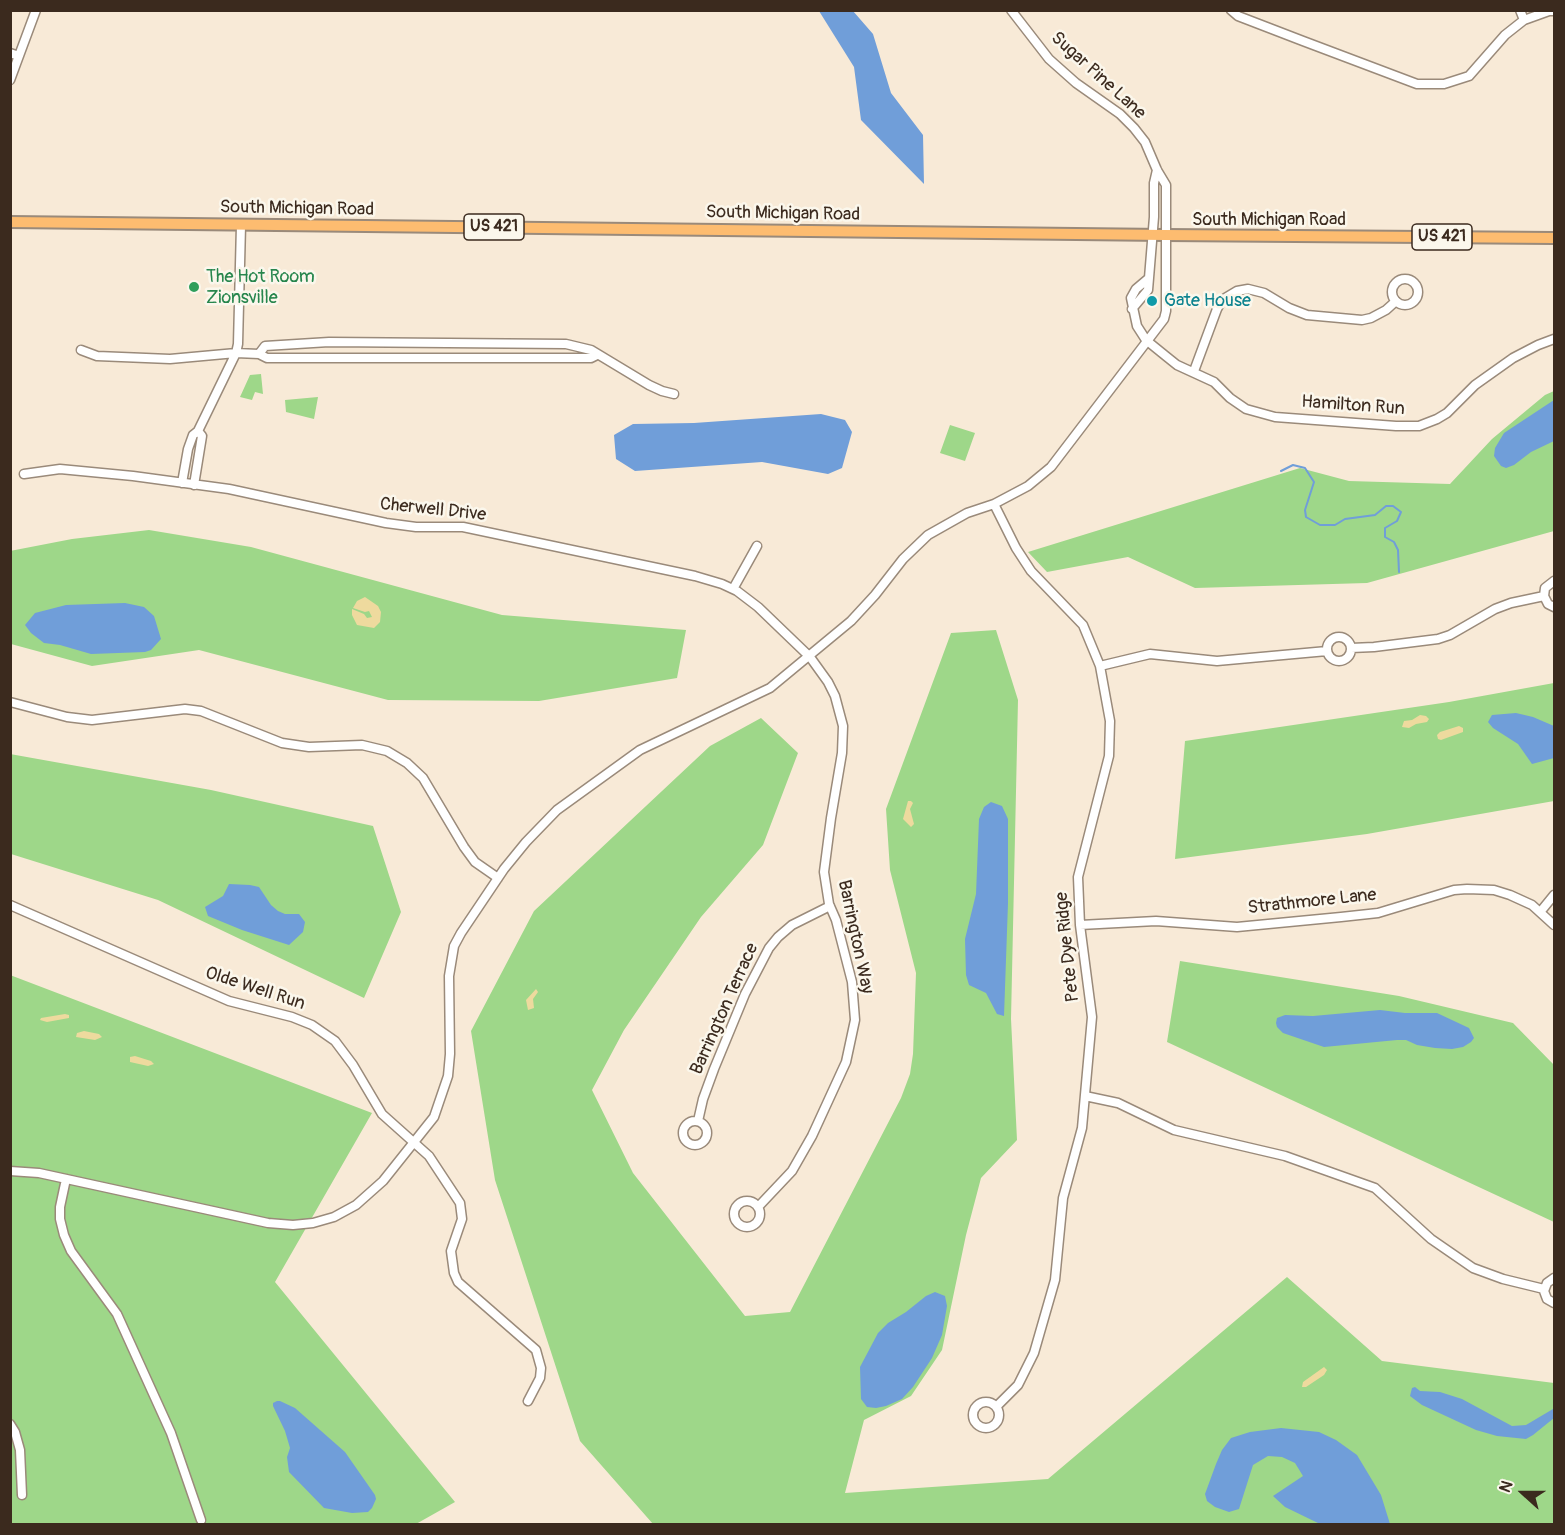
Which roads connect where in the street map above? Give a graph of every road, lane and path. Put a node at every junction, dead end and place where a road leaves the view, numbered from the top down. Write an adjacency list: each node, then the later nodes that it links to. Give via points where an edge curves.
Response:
1 (36, 10): 7 (street)
2 (1011, 10): 9 (street, Sugar Pine Lane, via 1049,59 1134,128)
3 (1232, 10): 6 (street, via 1238,16 1417,84 1444,84 1469,76 1505,35)
4 (1520, 10): 6 (street)
5 (1554, 11): 6 (street)
6 (1524, 20)
7 (15, 54): 8 (street)
8 (10, 80)
9 (1157, 170): 12 (street); 13 (street, Sugar Pine Lane, via 1166,185)
10 (10, 222): 11 (main road, South Michigan Road / US 421)
11 (241, 225): 12 (main road, South Michigan Road / US 421); 21 (street)
12 (1153, 235): 13 (main road, South Michigan Road / US 421); 17 (street, via 1149,278 1131,298 1137,326)
13 (1165, 236): 14 (main road, South Michigan Road / US 421); 17 (street, Sugar Pine Lane, via 1166,311 1159,327)
14 (1554, 238)
15 (1396, 301): 26 (street, via 1362,320 1307,315 1264,293 1237,291 1222,300)
16 (1554, 339): 26 (street, Hamilton Run, via 1492,372 1437,419 1408,427 1264,415 1238,405 1214,382)
17 (1146, 340): 26 (street, Hamilton Run, via 1177,365); 32 (street, Sugar Pine Lane, via 1051,467 1028,486)
18 (391, 342): 19 (street); 22 (street, via 265,346); 24 (street)
19 (516, 343): 23 (street, via 578,346); 25 (street)
20 (81, 350): 21 (street, via 97,356 170,359)
21 (236, 353): 22 (street); 28 (street)
22 (259, 354): 24 (street, via 267,358)
23 (597, 355): 25 (street); 27 (street, via 662,392)
24 (391, 357): 25 (street)
25 (517, 358)
26 (1194, 371)
27 (674, 394)
28 (198, 431): 30 (street, via 188,449); 31 (street, via 202,436)
29 (24, 474): 30 (street, Cherwell Drive, via 60,469)
30 (182, 483): 31 (street, Cherwell Drive)
31 (194, 485): 35 (street, Cherwell Drive, via 386,523 463,526 695,576)
32 (994, 504): 40 (street, Sugar Pine Lane, via 967,513 917,544 851,621); 41 (street, Pete Dye Ridge, via 1031,571 1083,625)
33 (757, 546): 35 (street)
34 (1554, 580): 36 (street, via 1545,588)
35 (733, 589): 40 (street, Cherwell Drive, via 758,607)
36 (1544, 596): 37 (street); 38 (street, via 1495,609 1438,639)
37 (1554, 607)
38 (1351, 648): 39 (street, via 1342,661 1331,658); 39 (street, via 1345,638 1337,637 1330,640)
39 (1327, 651): 41 (street, via 1217,661 1150,654)
40 (810, 657): 43 (street, Sugar Pine Lane, via 770,688 640,750 603,775 549,818); 46 (street, Barrington Way, via 836,696 843,726 824,872)
41 (1100, 666): 48 (street, Pete Dye Ridge, via 1110,721 1109,756 1078,877)
42 (10, 702): 43 (street, via 92,720 185,709 201,711 282,743 309,747 362,745 387,751 423,778 464,847)
43 (498, 878): 52 (street, Sugar Pine Lane, via 454,946 449,976 448,1076 434,1117)
44 (1554, 895): 47 (street)
45 (10, 905): 52 (street, Olde Well Run, via 229,1001 312,1025 335,1041 382,1114)
46 (830, 906): 51 (street, Barrington Terrace, via 792,925 769,948 714,1069); 55 (street, Barrington Way, via 852,982 855,1020 851,1045 834,1090 792,1171)
47 (1541, 911): 48 (street, Strathmore Lane, via 1494,890 1467,889 1378,913 1283,923 1237,927 1162,921); 49 (street, Strathmore Lane)
48 (1080, 925): 50 (street, Pete Dye Ridge, via 1092,1017)
49 (1554, 926)
50 (1085, 1096): 57 (street, via 1118,1103 1174,1130 1285,1156 1375,1188 1431,1239 1473,1268); 60 (street, Pete Dye Ridge, via 1082,1128 1063,1198 1055,1280 1034,1353 1018,1385)
51 (699, 1121)
52 (413, 1143): 54 (street, Sugar Pine Lane, via 383,1181 356,1205 313,1223 256,1221); 59 (street, Olde Well Run, via 429,1156 460,1203 462,1219 451,1251 458,1282 536,1350 540,1378)
53 (10, 1172): 54 (street, Sugar Pine Lane)
54 (66, 1179): 63 (street, via 60,1207 64,1235 71,1251 117,1314 171,1433)
55 (758, 1207)
56 (1554, 1278): 57 (street)
57 (1544, 1289): 58 (street, via 1547,1299)
58 (1554, 1303)
59 (528, 1401)
60 (997, 1407)
61 (10, 1425): 62 (street, via 20,1450)
62 (22, 1496)
63 (201, 1520)

